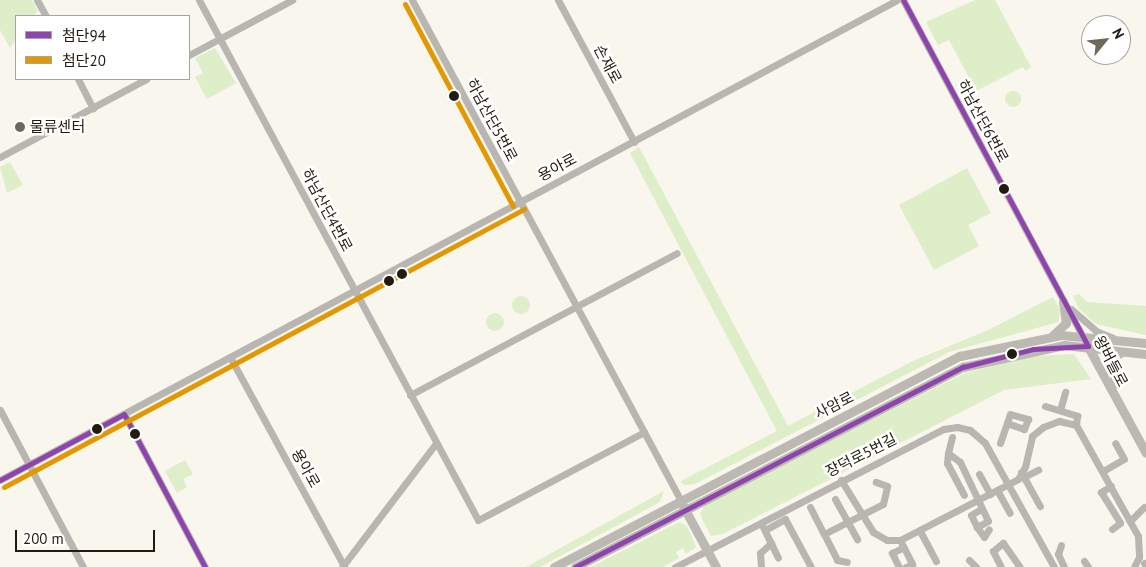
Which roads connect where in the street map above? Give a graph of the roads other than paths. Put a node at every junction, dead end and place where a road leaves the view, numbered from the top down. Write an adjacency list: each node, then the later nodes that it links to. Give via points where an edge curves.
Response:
1 (37, 0): 8 (street)
2 (199, 0): 9 (street, 하남산단4번로)
3 (292, 0): 9 (street)
4 (412, 0): 16 (street, 하남산단5번로)
5 (558, 0): 14 (street, 손재로)
6 (897, 0): 14 (street, 용아로)
7 (903, 0): 19 (street, 하남산단6번로)
8 (45, 15)
9 (220, 38): 10 (street); 18 (street, 하남산단4번로)
10 (190, 54)
11 (79, 80): 13 (street)
12 (144, 80): 13 (street)
13 (93, 108): 15 (street)
14 (634, 142): 16 (street, 용아로)
15 (0, 157)
16 (520, 202): 18 (street, 용아로); 20 (street, 하남산단5번로)
17 (677, 253): 20 (street)
18 (354, 290): 28 (street, 용아로); 30 (street, 하남산단4번로)
19 (1064, 301): 21 (street, 하남산단6번로); 22 (main road, via 1066,323); 23 (street, via 1091,328)
20 (575, 306): 30 (street); 39 (street, 하남산단5번로)
21 (1081, 334): 22 (main road, 사암로); 23 (main road, 사암로); 25 (main road, 왕버들로)
22 (1053, 336): 60 (main road, 사암로, via 960,356)
23 (1116, 338): 24 (main road, 사암로)
24 (1146, 343)
25 (1088, 346): 26 (main road, 사암로); 31 (main road, 왕버들로); 66 (main road, 사암로, via 1033,349 963,367)
26 (1127, 351): 27 (main road, 사암로); 31 (main road, via 1107,360)
27 (1146, 354)
28 (230, 356): 35 (street, 용아로); 89 (street, 용아로)
29 (1065, 392): 34 (street)
30 (410, 395): 42 (street, 하남산단4번로)
31 (1117, 400): 46 (main road, 왕버들로)
32 (1045, 406): 34 (street)
33 (0, 410): 47 (street)
34 (1060, 410): 37 (street, via 1077,416)
35 (124, 414): 47 (street, 용아로); 91 (street)
36 (1007, 423): 38 (street); 38 (street, via 1010,414 1028,419); 44 (street)
37 (1076, 425): 40 (street, via 1059,421); 49 (street)
38 (1024, 429): 40 (street)
39 (644, 432): 42 (street, 하남산단4번로, via 478,520); 60 (street, 하남산단5번로)
40 (1032, 436): 51 (street)
41 (952, 437): 45 (street)
42 (436, 443): 89 (street)
43 (1115, 443): 49 (street, via 1124,459)
44 (1000, 444)
45 (948, 453): 59 (street, via 947,463); 62 (street, via 960,462)
46 (1146, 454)
47 (29, 465): 52 (street, 용아로); 90 (street)
48 (1038, 470): 51 (street)
49 (1103, 471): 56 (street)
50 (979, 474): 58 (street)
51 (1023, 475): 55 (street); 63 (street)
52 (0, 480)
53 (841, 480): 55 (street, 장덕로5번길, via 944,429 957,427 982,438); 69 (street); 71 (street, 장덕로5번길)
54 (876, 482): 69 (street, via 887,486 882,504)
55 (1008, 484): 57 (street); 103 (street, 장덕로5번길)
56 (1111, 486): 70 (street); 75 (street, via 1101,492 1120,523)
57 (997, 490): 58 (street); 68 (street)
58 (990, 494): 62 (street)
59 (964, 495)
60 (680, 499): 66 (main road); 92 (main road, 사암로)
61 (835, 499): 72 (street)
62 (977, 501): 67 (street); 77 (street)
63 (1040, 506)
64 (810, 507): 78 (street)
65 (1144, 507): 70 (street, via 1138,510 1142,518)
66 (685, 508): 83 (main road); 93 (main road, 사암로)
67 (981, 509): 73 (street, via 971,515); 73 (street, via 988,521)
68 (1010, 513)
69 (860, 515): 72 (street); 81 (street, via 876,535)
70 (1130, 521): 88 (street, via 1139,542)
71 (761, 522): 76 (street); 83 (street, 장덕로5번길)
72 (848, 522): 78 (street); 79 (street)
73 (977, 527): 74 (street, via 984,537)
74 (989, 528)
75 (1112, 529)
76 (765, 530): 80 (street); 97 (street, via 785,519)
77 (920, 531): 81 (street); 86 (street)
78 (824, 534): 87 (street, via 838,560)
79 (857, 539)
80 (771, 543): 84 (street); 96 (street, via 760,553)
81 (902, 543): 98 (street, via 892,552); 99 (street, via 912,564)
82 (1061, 545): 104 (street, via 1058,554)
83 (708, 550): 94 (street, 장덕로5번길); 95 (main road)
84 (778, 558)
85 (969, 560): 100 (street)
86 (936, 561)
87 (847, 562)
88 (1141, 564)
89 (343, 566)
90 (83, 567)
91 (205, 567)
92 (554, 567)
93 (575, 567)
94 (675, 567)
95 (716, 567)
96 (761, 567)
97 (811, 567)
98 (899, 567)
99 (906, 567)
100 (976, 567)
101 (1001, 567): 102 (street, via 993,553 1003,543)
102 (1020, 567)
103 (1054, 567)
104 (1064, 567)

